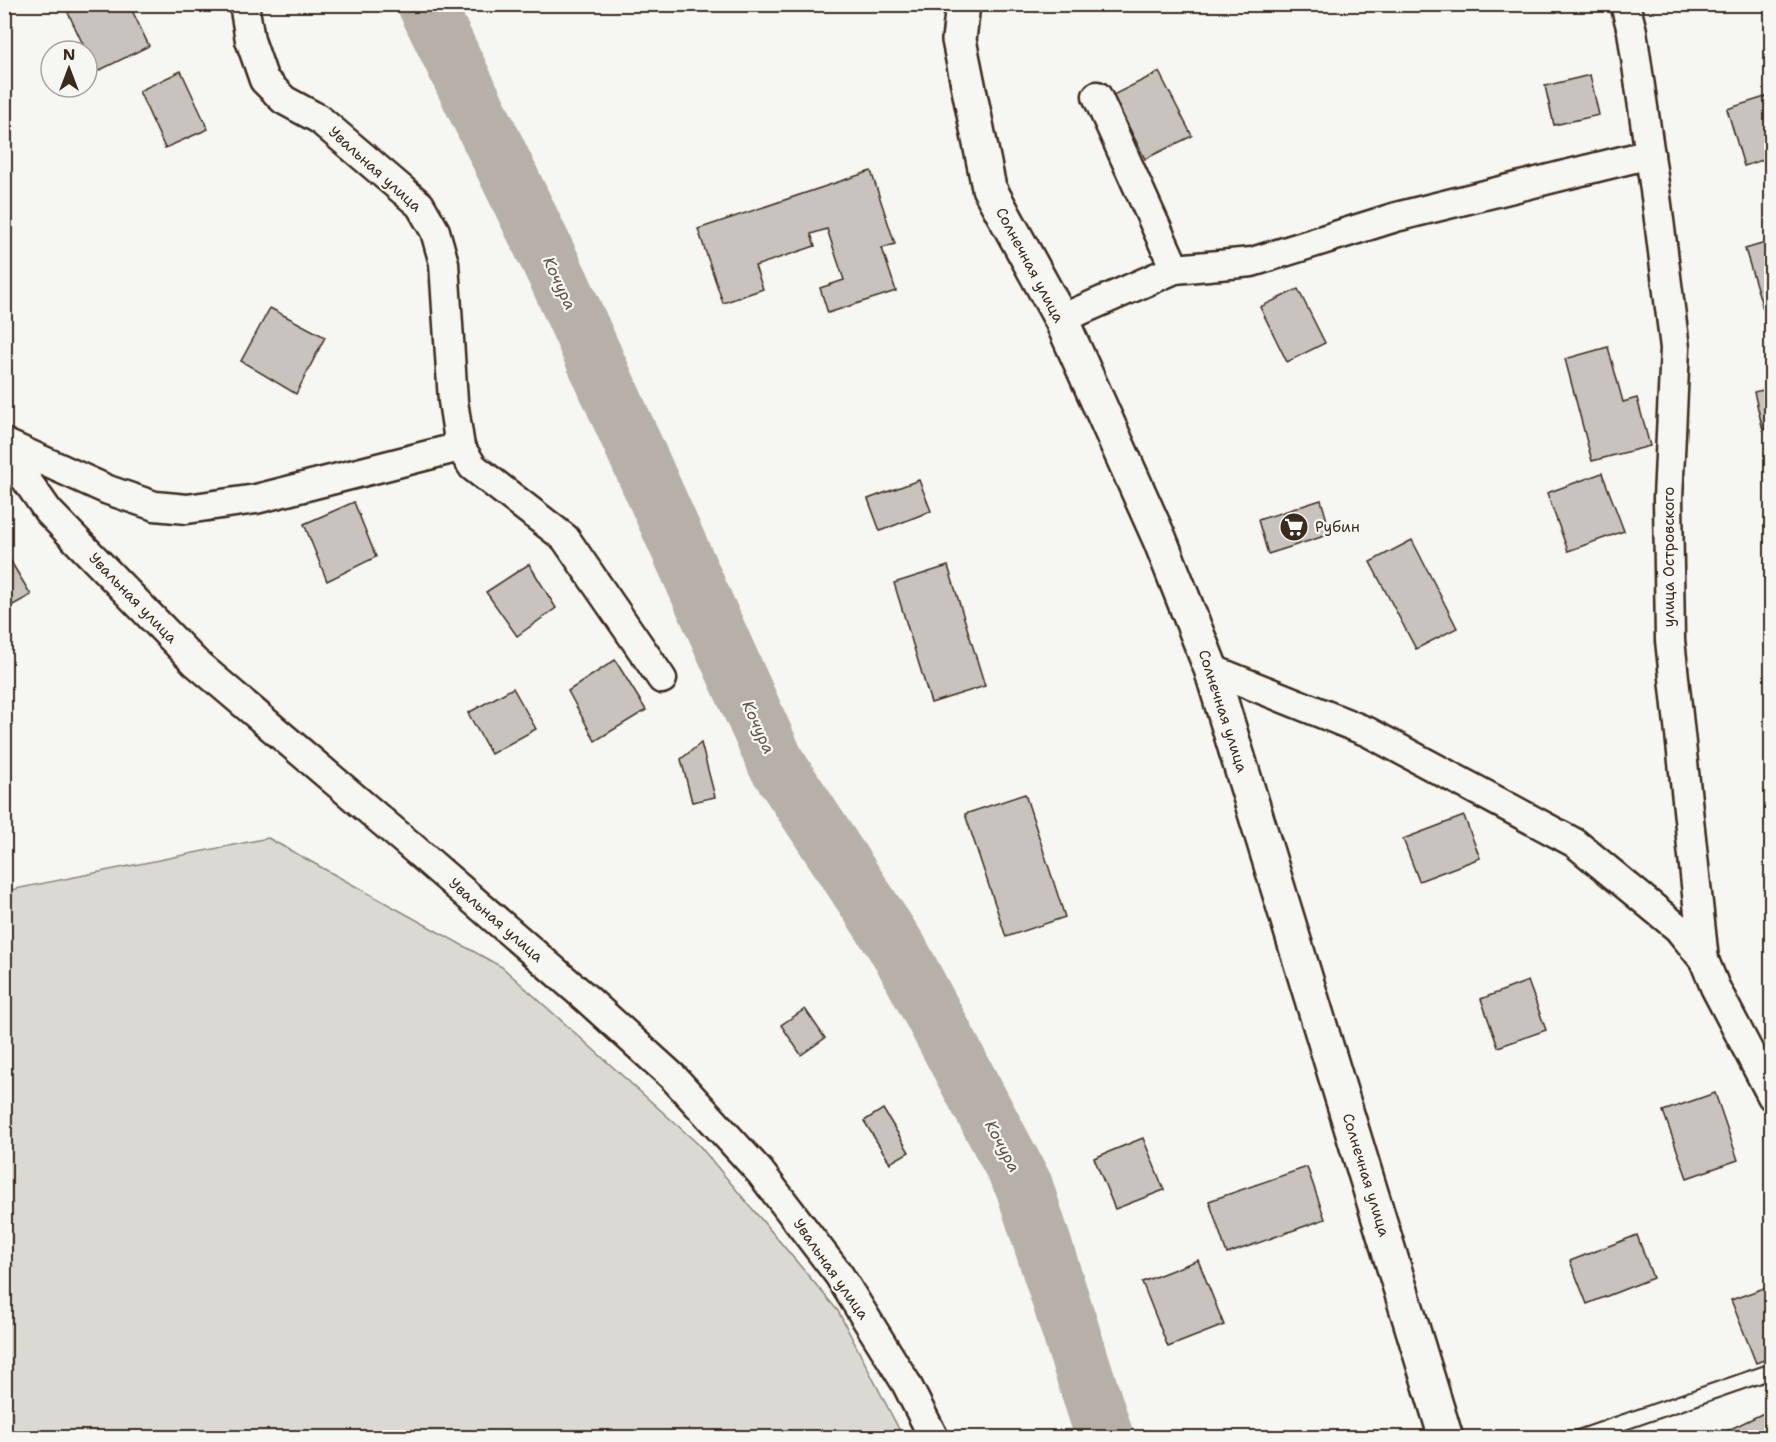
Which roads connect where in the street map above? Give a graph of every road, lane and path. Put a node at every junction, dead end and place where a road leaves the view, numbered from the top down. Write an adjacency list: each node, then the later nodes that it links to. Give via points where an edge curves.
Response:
1 (244, 4): 9 (street, Увальная улица, via 250,40 264,80 284,100 319,119 420,205 435,231 444,263)
2 (963, 4): 7 (main road, Солнечная улица, via 958,40 989,188)
3 (1625, 4): 5 (street, улица Островского)
4 (1097, 96): 6 (street)
5 (1650, 154): 6 (street, via 1396,217 1252,262); 13 (street, улица Островского, via 1675,348 1668,498 1670,640)
6 (1175, 269): 7 (street)
7 (1061, 319): 11 (main road, Солнечная улица, via 1160,540)
8 (4, 443): 9 (street, via 108,490 155,506 187,509 256,499)
9 (460, 447): 12 (street, Увальная улица, via 473,467 565,538)
10 (4, 448): 16 (street, Увальная улица, via 48,511 195,662 673,1077 760,1172 839,1275 906,1383)
11 (1211, 669): 13 (street, улица Островского, via 1368,732 1575,843 1678,928); 17 (main road, Солнечная улица)
12 (662, 679)
13 (1704, 960): 14 (street, улица Островского)
14 (1772, 1096)
15 (1772, 1371): 18 (lane)
16 (934, 1437)
17 (1446, 1437)
18 (1578, 1437)

